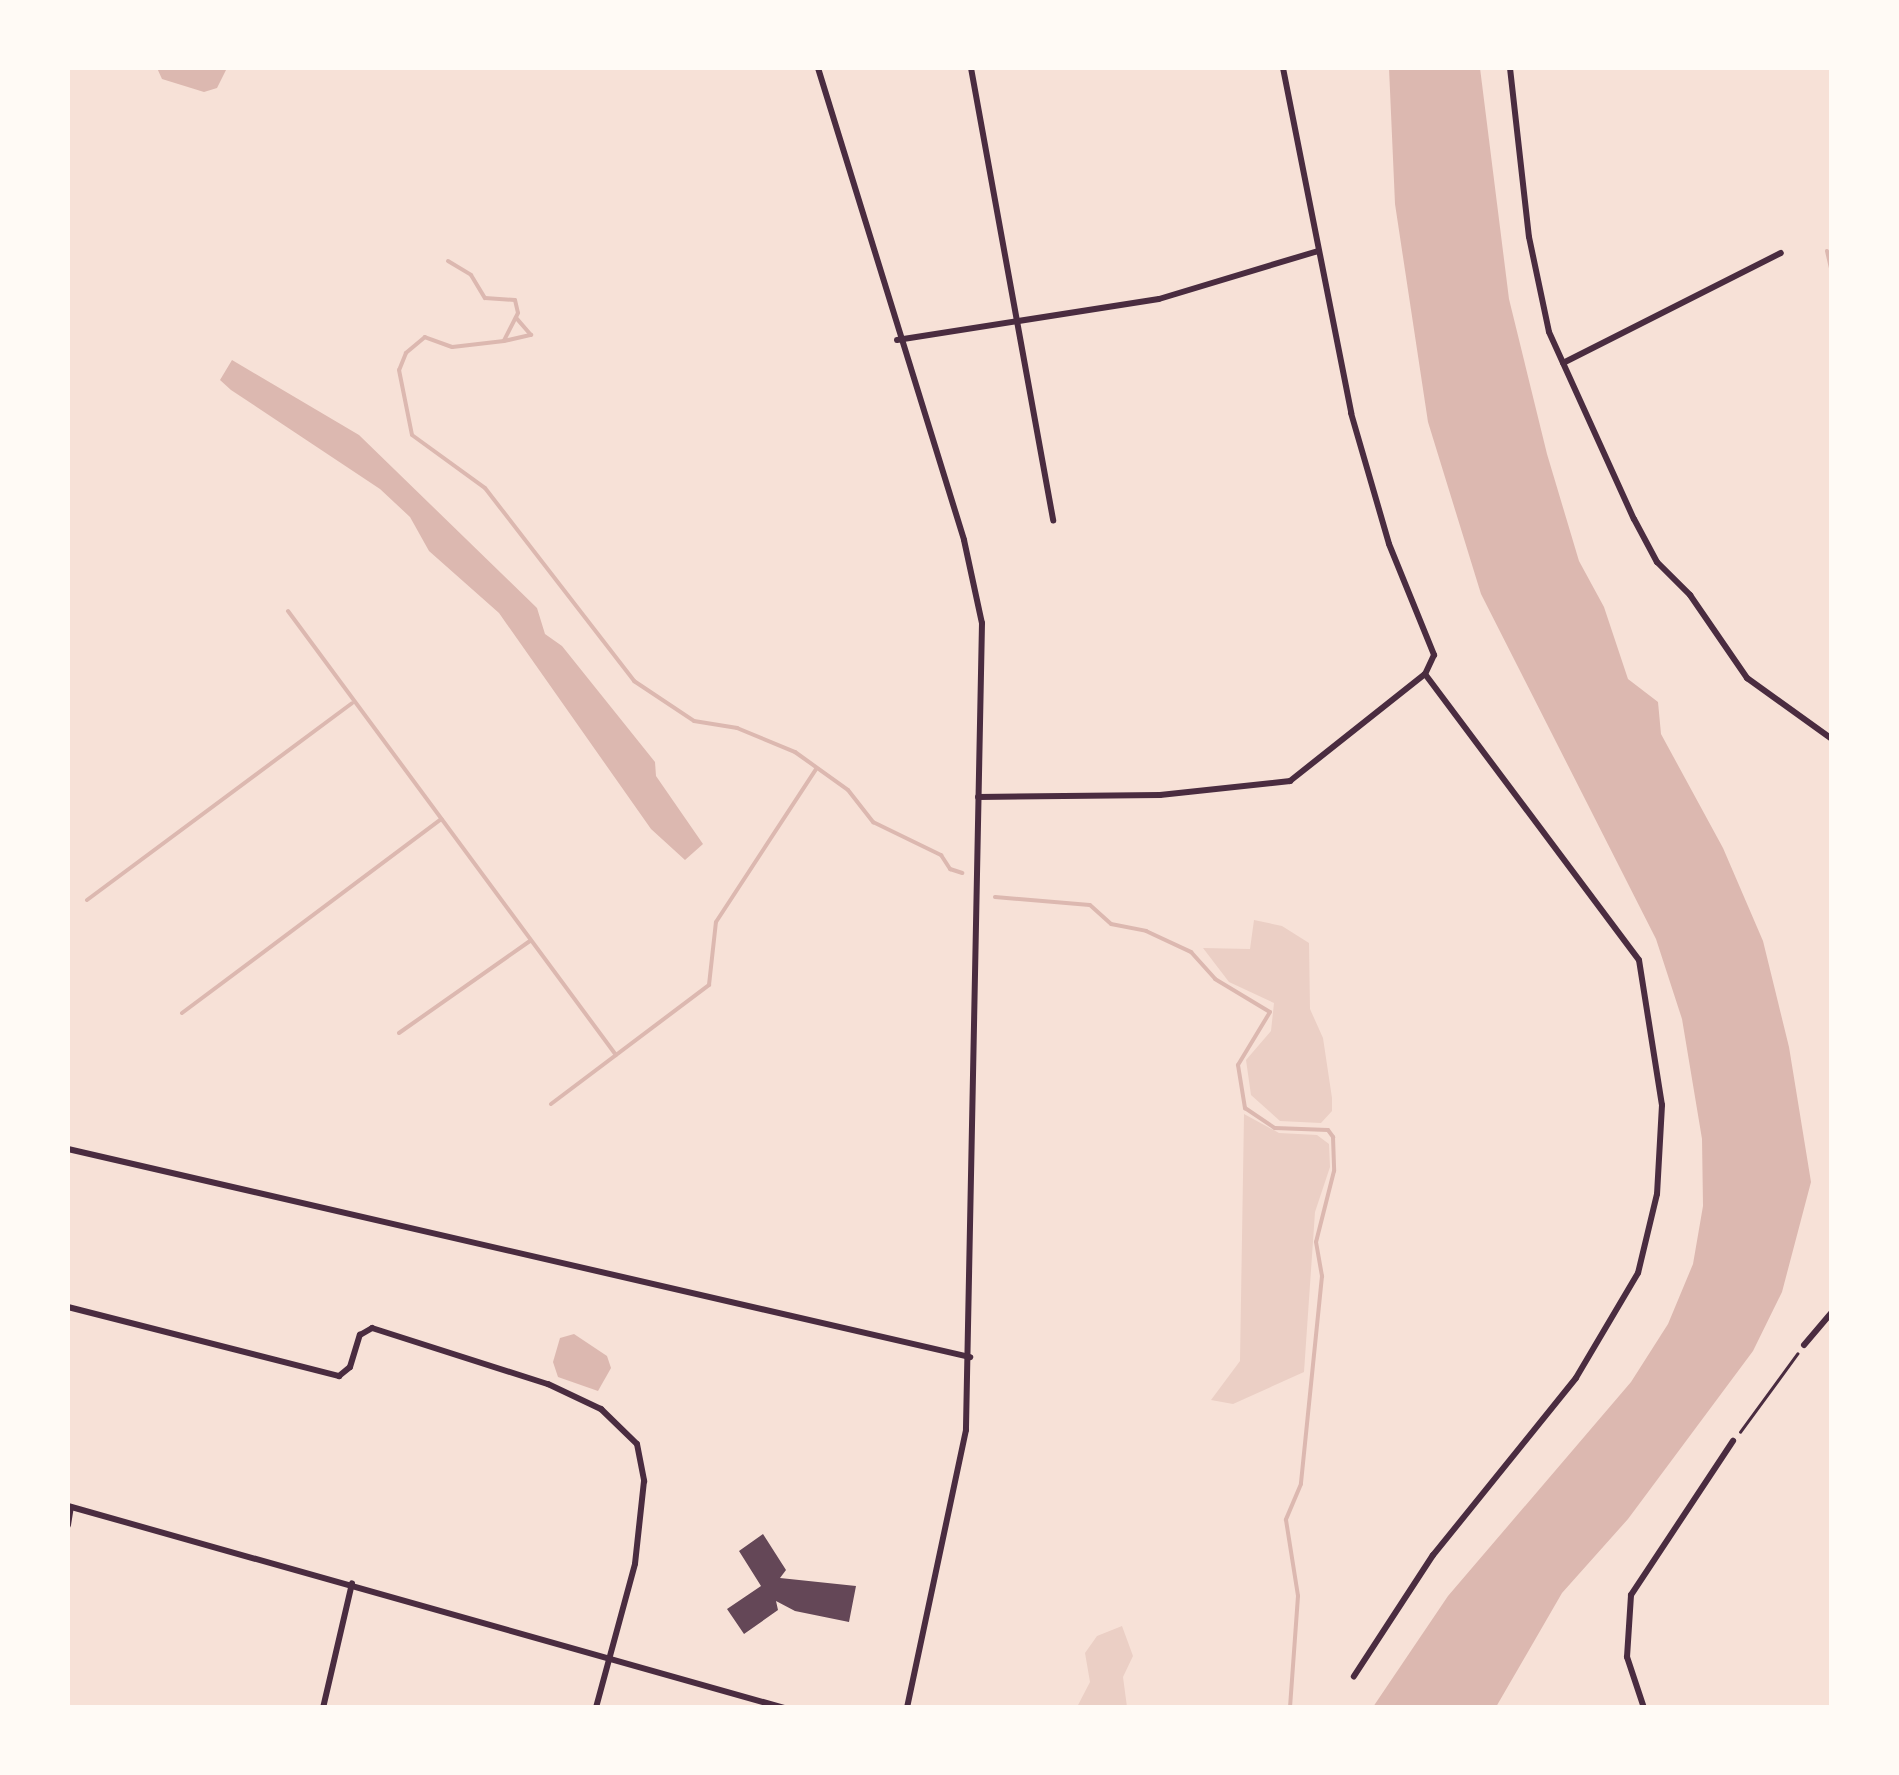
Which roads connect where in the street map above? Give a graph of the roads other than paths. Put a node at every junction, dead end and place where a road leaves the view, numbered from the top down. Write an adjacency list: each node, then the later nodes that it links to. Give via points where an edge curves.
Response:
1 (818, 68): 8 (street)
2 (970, 68): 7 (street)
3 (1283, 68): 5 (street)
4 (1510, 68): 9 (street, via 1529,237 1549,332)
5 (1318, 251): 7 (street, via 1159,300); 11 (street, via 1356,429 1390,544 1434,655)
6 (1781, 253): 9 (street)
7 (1017, 318): 8 (street); 10 (street)
8 (897, 340): 13 (street, via 977,589)
9 (1563, 363): 12 (street, via 1657,562 1690,594 1747,678)
10 (1053, 520)
11 (1425, 674): 13 (street, via 1290,780 1160,795); 24 (street, via 1639,960 1662,1104 1657,1194 1638,1273 1599,1344 1433,1555)
12 (1832, 739)
13 (978, 797): 18 (street)
14 (68, 1149): 18 (street)
15 (68, 1307): 23 (street, via 338,1376 350,1368 360,1335 372,1328 584,1398 637,1444 644,1481 635,1564)
16 (1832, 1312): 17 (street)
17 (1804, 1345)
18 (970, 1357): 28 (street, via 960,1474)
19 (1733, 1441): 29 (street, via 1631,1595 1627,1657)
20 (70, 1506): 21 (street); 22 (street)
21 (68, 1524)
22 (352, 1584): 23 (street); 25 (street)
23 (608, 1659): 26 (street); 27 (street)
24 (1354, 1676)
25 (323, 1708)
26 (596, 1708)
27 (784, 1708)
28 (907, 1708)
29 (1644, 1708)

